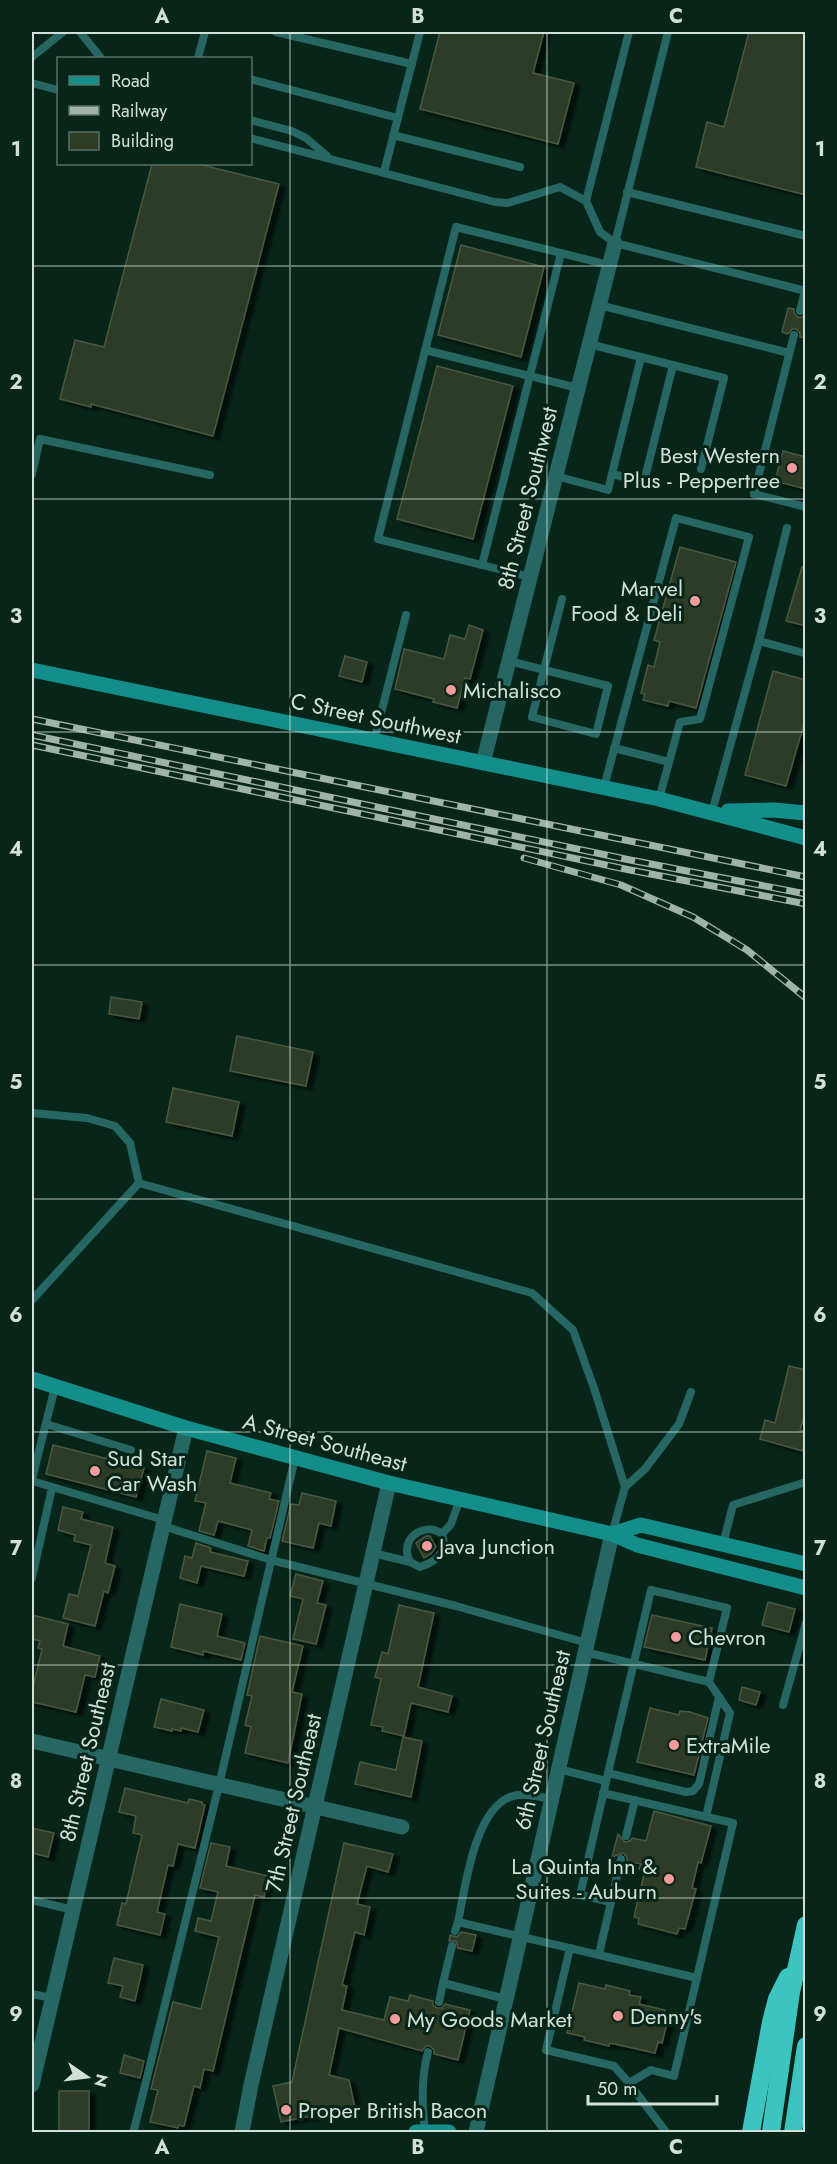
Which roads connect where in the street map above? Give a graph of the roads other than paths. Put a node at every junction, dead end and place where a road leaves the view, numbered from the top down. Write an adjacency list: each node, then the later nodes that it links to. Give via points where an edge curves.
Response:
1 (63, 32): 8 (lane)
2 (80, 32): 9 (lane)
3 (205, 32): 10 (lane)
4 (276, 32): 11 (lane)
5 (420, 32): 11 (lane)
6 (629, 32): 23 (lane)
7 (668, 32): 22 (lane)
8 (32, 57)
9 (100, 57)
10 (198, 57)
11 (412, 64): 15 (lane)
12 (252, 80): 15 (lane)
13 (32, 83): 14 (lane)
14 (57, 90)
15 (398, 118): 17 (lane)
16 (252, 121): 19 (lane, via 292,131)
17 (393, 135): 20 (lane); 21 (lane)
18 (252, 138): 19 (lane)
19 (330, 158): 21 (lane)
20 (520, 167)
21 (384, 172): 23 (lane, via 495,202 508,203 560,187)
22 (627, 192): 24 (lane); 25 (lane)
23 (586, 201): 25 (lane, via 600,232)
24 (806, 236)
25 (615, 243): 27 (street, 8th Street Southwest); 28 (lane)
26 (561, 253): 27 (lane); 33 (lane, via 456,227); 37 (lane)
27 (609, 265): 29 (street, 8th Street Southwest)
28 (805, 291): 30 (lane)
29 (599, 305): 32 (street, 8th Street Southwest); 34 (lane)
30 (800, 311)
31 (794, 335): 34 (lane)
32 (589, 344): 35 (lane); 38 (street, 8th Street Southwest)
33 (425, 350): 37 (lane); 46 (lane, via 378,539)
34 (789, 353): 44 (lane, via 754,494)
35 (641, 357): 36 (lane); 41 (lane)
36 (673, 365): 39 (lane, via 724,378); 41 (lane, via 644,482)
37 (530, 376): 38 (lane); 46 (lane)
38 (578, 388): 43 (street, 8th Street Southwest)
39 (701, 469)
40 (32, 474): 42 (lane, via 40,439)
41 (612, 474): 43 (lane, via 608,489)
42 (210, 475)
43 (556, 476): 47 (street, 8th Street Southwest)
44 (806, 507)
45 (787, 528): 50 (lane)
46 (482, 565): 47 (lane)
47 (530, 577): 52 (street, 8th Street Southwest)
48 (562, 599): 54 (lane)
49 (406, 615): 55 (lane)
50 (759, 641): 51 (lane); 61 (lane)
51 (804, 653)
52 (509, 661): 54 (lane); 58 (street, 8th Street Southwest)
53 (32, 670): 55 (main road, C Street Southwest)
54 (544, 670): 54 (lane, via 532,717 596,734 608,686)
55 (374, 741): 58 (main road, C Street Southwest)
56 (614, 748): 57 (lane); 57 (lane, via 676,518 749,537 700,719 680,722); 59 (lane)
57 (669, 762): 60 (lane)
58 (483, 763): 59 (main road, C Street Southwest)
59 (604, 788): 60 (main road, C Street Southwest)
60 (659, 799): 61 (main road, C Street Southwest)
61 (712, 812): 62 (main road, C Street Southwest); 63 (main road, C Street Southwest)
62 (806, 813)
63 (806, 838)
64 (32, 1113): 65 (lane, via 87,1118 115,1126 130,1143)
65 (139, 1183): 66 (lane); 77 (lane, via 532,1293 573,1330)
66 (32, 1300)
67 (32, 1379): 68 (main road, A Street Southeast)
68 (55, 1387): 70 (lane); 71 (main road, A Street Southeast)
69 (691, 1392): 77 (lane, via 679,1424 645,1469)
70 (46, 1424): 72 (lane); 74 (lane)
71 (186, 1428): 73 (main road, A Street Southeast); 80 (street, 8th Street Southeast)
72 (131, 1450)
73 (296, 1458): 76 (main road, A Street Southeast); 85 (lane)
74 (32, 1480): 78 (lane)
75 (806, 1482): 83 (lane, via 733,1505)
76 (389, 1483): 79 (main road, A Street Southeast); 84 (street, 7th Street Southeast)
77 (625, 1487): 82 (lane)
78 (52, 1488): 80 (lane); 88 (lane)
79 (460, 1499): 81 (lane, via 451,1524); 82 (main road, A Street Southeast)
80 (164, 1523): 85 (lane); 98 (street, 8th Street Southeast)
81 (442, 1534): 86 (lane, via 443,1550 435,1560 420,1566); 86 (lane, via 431,1528 418,1532 409,1542)
82 (612, 1534): 83 (main road, via 641,1525); 90 (main road, A Street Southeast, via 637,1545); 92 (street, 6th Street Southeast)
83 (723, 1544): 87 (main road)
84 (373, 1554): 86 (lane); 89 (street, 7th Street Southeast)
85 (272, 1560): 89 (lane); 101 (lane)
86 (410, 1562)
87 (806, 1564)
88 (32, 1578)
89 (366, 1584): 92 (lane, via 456,1606); 105 (street, 7th Street Southeast)
90 (806, 1588)
91 (806, 1623): 96 (lane)
92 (586, 1647): 93 (lane); 99 (street, 6th Street Southeast)
93 (633, 1664): 94 (lane); 94 (lane, via 651,1590 727,1608); 100 (lane)
94 (709, 1682): 95 (lane)
95 (719, 1697): 100 (lane, via 699,1784 693,1791); 106 (lane, via 730,1713)
96 (783, 1705)
97 (32, 1741): 98 (street)
98 (108, 1759): 101 (street); 112 (street, 8th Street Southeast)
99 (558, 1769): 100 (lane); 103 (street, 6th Street Southeast)
100 (607, 1777): 102 (lane)
101 (219, 1785): 105 (street); 132 (lane)
102 (603, 1793): 104 (lane); 111 (lane, via 580,1895)
103 (552, 1799): 114 (street, 6th Street Southeast); 114 (lane, via 532,1795 510,1797 490,1812 479,1835 456,1927)
104 (635, 1800): 106 (lane); 108 (lane)
105 (316, 1807): 107 (street); 134 (street, 7th Street Southeast)
106 (706, 1817): 119 (lane, via 734,1823)
107 (402, 1827)
108 (626, 1836)
109 (621, 1859): 111 (lane)
110 (32, 1900): 112 (lane)
111 (611, 1902): 117 (lane)
112 (73, 1910): 122 (street, 8th Street Southeast)
113 (806, 1925): 118 (highway)
114 (520, 1936): 116 (lane); 123 (street, 6th Street Southeast)
115 (452, 1946): 120 (lane)
116 (570, 1948): 117 (lane); 127 (lane, via 546,2050 614,2066)
117 (599, 1954): 119 (lane)
118 (798, 1957): 129 (highway, via 777,1999); 130 (highway)
119 (697, 1978): 127 (lane, via 674,2076 651,2070)
120 (443, 1983): 123 (lane); 124 (lane)
121 (32, 1994): 122 (lane)
122 (52, 1998): 128 (street, 8th Street Southeast)
123 (506, 1999): 136 (street, 6th Street Southeast)
124 (439, 2002)
125 (806, 2046): 131 (highway)
126 (428, 2052): 133 (lane)
127 (629, 2083): 137 (lane)
128 (32, 2085)
129 (752, 2127)
130 (772, 2127)
131 (794, 2129)
132 (134, 2130)
133 (420, 2132): 135 (main road)
134 (242, 2133)
135 (449, 2133)
136 (476, 2133)
137 (666, 2133)

